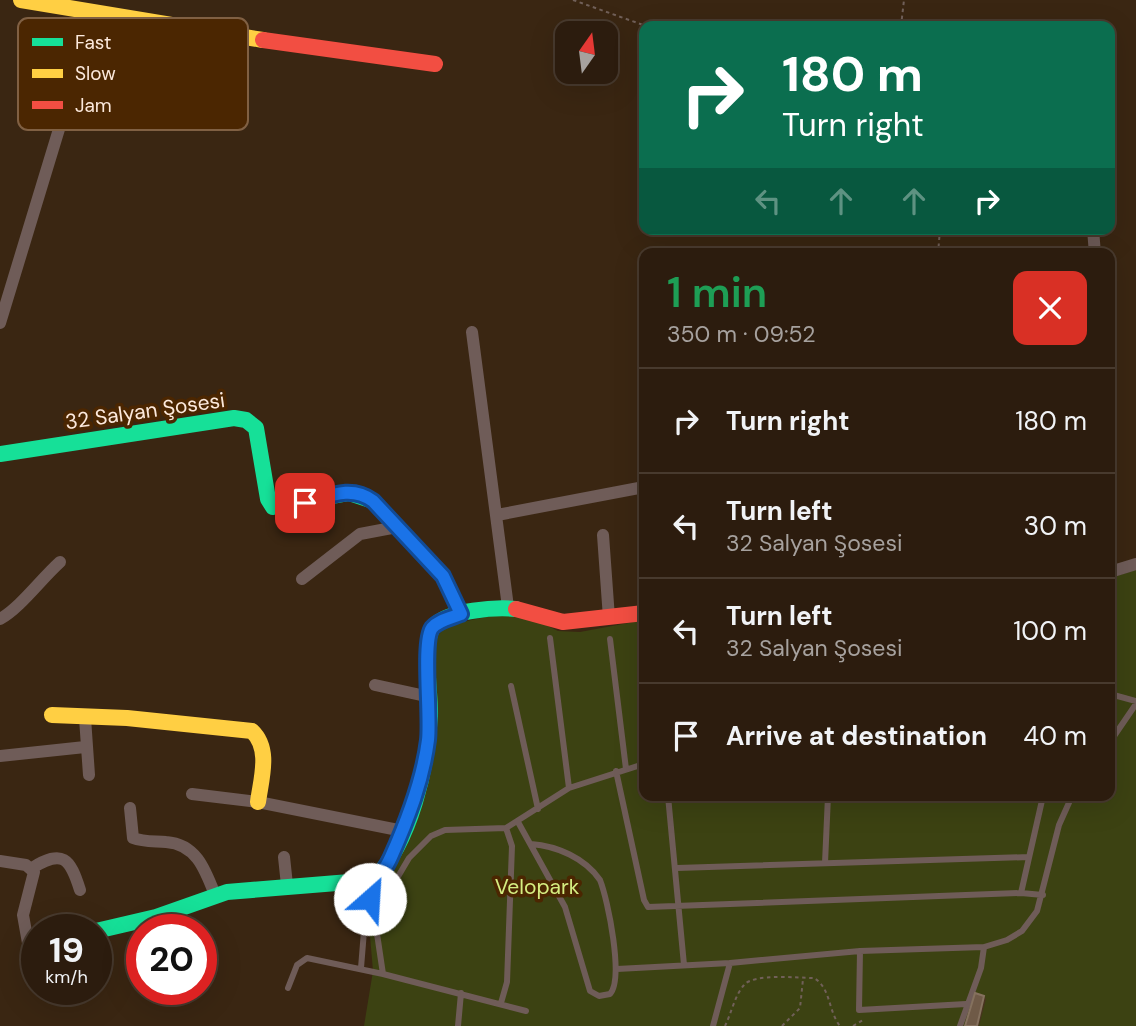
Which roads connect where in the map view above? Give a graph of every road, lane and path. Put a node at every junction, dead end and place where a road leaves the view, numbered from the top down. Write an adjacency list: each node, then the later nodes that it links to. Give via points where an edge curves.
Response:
1 (21, 0): 4 (street)
2 (573, 0): 6 (path)
3 (904, 0): 5 (path)
4 (132, 18)
5 (902, 21)
6 (639, 24)
7 (248, 37): 8 (street)
8 (435, 64)
9 (59, 130): 10 (street)
10 (0, 323)
11 (472, 332): 14 (street)
12 (0, 454): 15 (street, 32 Salyan Şosesi, via 234,418 246,420 256,428 273,507 285,509 347,491 360,492)
13 (639, 487): 14 (street)
14 (497, 515): 21 (street)
15 (397, 527): 20 (street, via 360,534); 22 (street, 32 Salyan Şosesi, via 443,576)
16 (603, 535): 24 (street)
17 (60, 562): 25 (street)
18 (1136, 564): 19 (street)
19 (1115, 570)
20 (302, 579)
21 (508, 607): 22 (street); 24 (street, via 563,622)
22 (461, 614): 30 (street, via 435,625 428,638)
23 (639, 614): 24 (street)
24 (609, 618)
25 (0, 619)
26 (550, 638): 42 (lane)
27 (610, 639): 39 (lane)
28 (374, 685): 30 (street)
29 (511, 686): 50 (lane)
30 (429, 696): 53 (street, via 425,758)
31 (1115, 696): 32 (lane)
32 (1136, 703): 35 (lane)
33 (52, 715): 34 (street)
34 (85, 718): 36 (street); 48 (street, via 252,731 262,741 263,750)
35 (1115, 734)
36 (85, 747): 37 (street); 41 (street)
37 (0, 756)
38 (639, 765): 39 (lane)
39 (626, 769): 40 (lane)
40 (616, 771): 42 (lane); 67 (lane, via 645,904 652,909)
41 (89, 775)
42 (569, 788): 50 (lane)
43 (192, 794): 48 (street)
44 (669, 801): 60 (lane)
45 (828, 801): 58 (lane)
46 (1042, 801): 56 (lane)
47 (1070, 801): 66 (lane, via 1059,825)
48 (258, 802): 53 (street)
49 (130, 808): 65 (street, via 133,838 184,845 202,865)
50 (538, 808): 51 (lane)
51 (518, 822): 52 (lane); 54 (lane)
52 (506, 828): 76 (lane, via 445,830 431,836 409,858 383,902 376,927); 80 (lane, via 512,846 507,982)
53 (403, 831): 61 (street, via 387,866)
54 (531, 844): 75 (lane, via 559,849 597,874); 75 (lane, via 565,907 590,991 598,996 610,994)
55 (284, 856): 62 (street)
56 (1029, 857): 58 (lane); 64 (lane)
57 (0, 861): 59 (street)
58 (825, 863): 60 (lane)
59 (32, 868): 63 (street, via 47,859 65,859 72,864); 68 (street, via 34,880)
60 (677, 868): 67 (lane)
61 (374, 880): 62 (street); 74 (lane)
62 (287, 885): 65 (street)
63 (80, 890)
64 (1021, 892): 66 (lane); 67 (lane)
65 (215, 895): 69 (street)
66 (1043, 895): 70 (lane, via 1022,931)
67 (680, 907): 73 (lane)
68 (25, 914)
69 (112, 927)
70 (984, 947): 71 (lane); 81 (lane, via 981,968)
71 (860, 951): 72 (lane); 83 (lane, via 857,1007)
72 (730, 963): 73 (lane); 86 (lane)
73 (684, 965): 75 (lane)
74 (361, 968): 76 (lane); 78 (lane, via 307,958 300,960)
75 (617, 969)
76 (383, 974): 79 (lane)
77 (804, 978): 87 (path, via 751,980 743,985); 88 (path, via 800,1008); 89 (path, via 820,981)
78 (288, 988)
79 (461, 993): 80 (lane); 85 (lane)
80 (501, 1003): 82 (lane)
81 (965, 1004): 83 (lane); 92 (lane)
82 (526, 1011)
83 (869, 1012): 84 (path)
84 (863, 1021): 90 (path); 91 (path)
85 (458, 1026)
86 (713, 1026)
87 (725, 1026)
88 (782, 1026)
89 (840, 1026)
90 (853, 1026)
91 (869, 1026)
92 (960, 1026)

